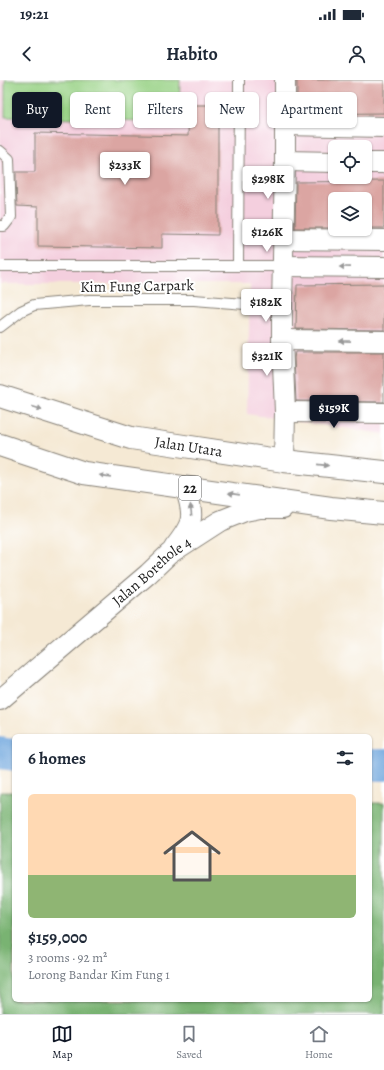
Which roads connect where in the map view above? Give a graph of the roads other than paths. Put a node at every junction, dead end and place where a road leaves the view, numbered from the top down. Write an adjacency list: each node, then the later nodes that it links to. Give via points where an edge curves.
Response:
1 (238, 80): 16 (lane)
2 (285, 80): 3 (street)
3 (285, 92)
4 (357, 127): 5 (street)
5 (384, 127)
6 (285, 128): 8 (street)
7 (0, 151): 12 (lane, via 9,159 11,217 4,226)
8 (285, 162): 9 (street); 13 (street)
9 (328, 162)
10 (372, 162): 11 (street)
11 (384, 163)
12 (0, 226)
13 (283, 239): 14 (street); 17 (street)
14 (384, 240)
15 (0, 266): 16 (lane)
16 (238, 266): 17 (lane)
17 (283, 266): 18 (street, one-way to 17); 19 (street)
18 (384, 267)
19 (282, 307): 20 (lane, Kim Fung Carpark, via 194,300 89,300 34,305 21,311); 21 (street)
20 (0, 327)
21 (282, 340): 22 (street, one-way to 21); 24 (street)
22 (384, 341)
23 (0, 396): 27 (highway, Jalan Utara, one-way to 27, via 131,438)
24 (285, 412): 25 (street); 27 (street)
25 (384, 413)
26 (0, 445): 29 (highway, 22, one-way to 26, via 84,474)
27 (284, 461): 28 (highway, Jalan Utara, one-way to 28)
28 (384, 472)
29 (185, 487): 30 (highway, 22, one-way to 29); 32 (street, one-way to 29, via 183,537 192,519)
30 (331, 508): 31 (highway, 22); 32 (street, Jalan Borehole 4, via 260,508 245,511 220,521)
31 (384, 513)
32 (169, 554): 33 (street, Jalan Borehole 4)
33 (0, 700)

